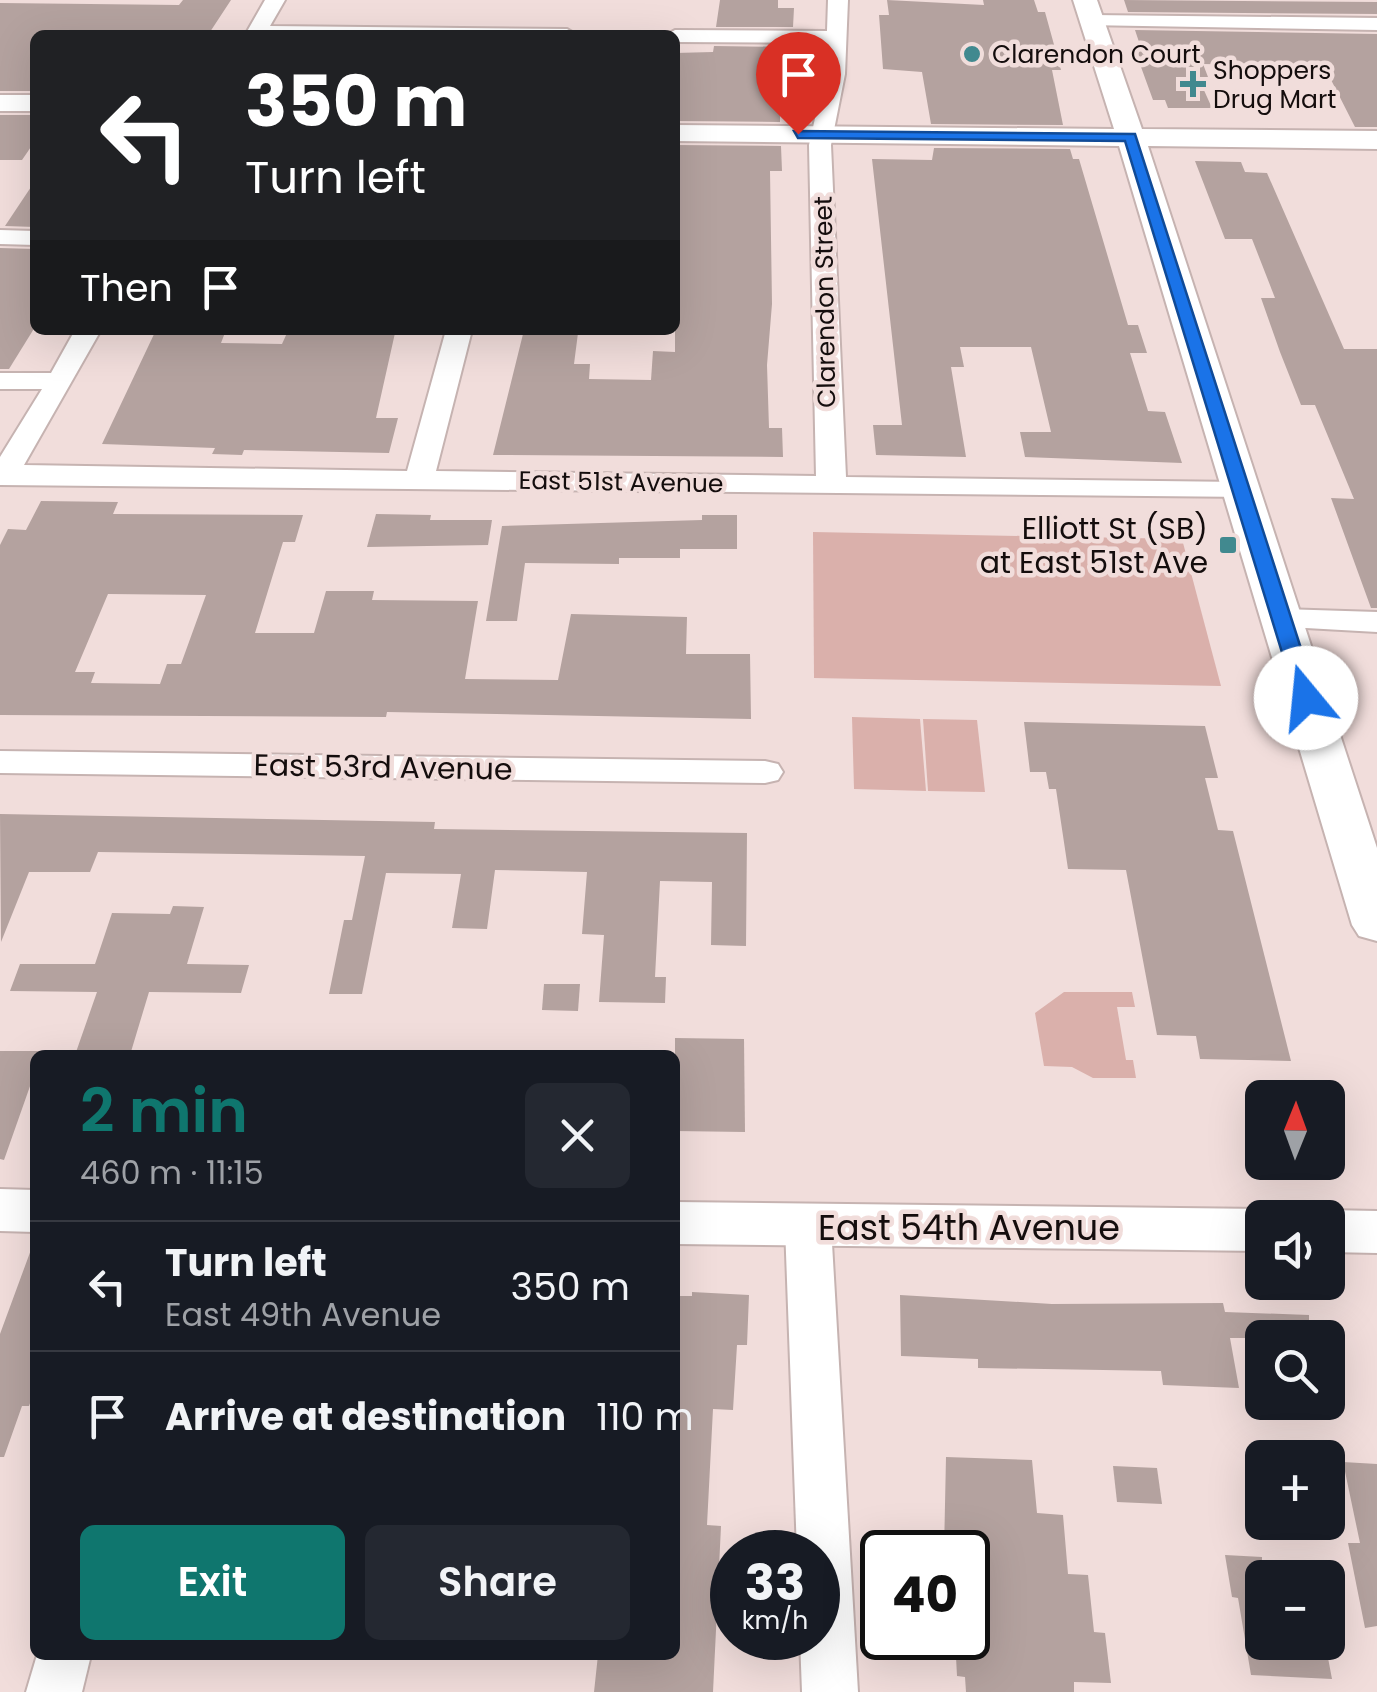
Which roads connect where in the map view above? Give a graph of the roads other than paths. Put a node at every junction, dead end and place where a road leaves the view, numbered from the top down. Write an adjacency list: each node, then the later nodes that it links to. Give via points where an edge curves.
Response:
1 (274, 0): 5 (street)
2 (838, 0): 7 (street, Clarendon Street)
3 (1089, 11): 4 (street); 12 (street)
4 (1377, 24)
5 (258, 30)
6 (680, 36): 7 (street)
7 (839, 37): 11 (street, Clarendon Street)
8 (0, 103): 9 (street)
9 (30, 104)
10 (680, 133): 11 (street)
11 (822, 134): 12 (street); 22 (street, Clarendon Street)
12 (1130, 137): 13 (street); 23 (street)
13 (1377, 140)
14 (0, 238): 15 (street)
15 (30, 238)
16 (85, 335): 19 (street)
17 (457, 335): 21 (street)
18 (0, 380): 19 (street)
19 (59, 381): 20 (street)
20 (1, 475): 21 (street, East 51st Avenue)
21 (419, 479): 22 (street, East 51st Avenue)
22 (830, 485): 23 (street, East 51st Avenue)
23 (1240, 491): 24 (street)
24 (1282, 619): 25 (street); 28 (street)
25 (1377, 622)
26 (0, 762): 27 (street, East 53rd Avenue)
27 (766, 772)
28 (1366, 854): 29 (street)
29 (1377, 926)
30 (0, 1210): 31 (street)
31 (30, 1211)
32 (680, 1223): 33 (street, East 54th Avenue)
33 (808, 1226): 34 (street, East 54th Avenue); 39 (street)
34 (1245, 1230)
35 (1345, 1232): 36 (street)
36 (1377, 1232)
37 (63, 1660): 38 (street)
38 (54, 1692)
39 (830, 1692)

